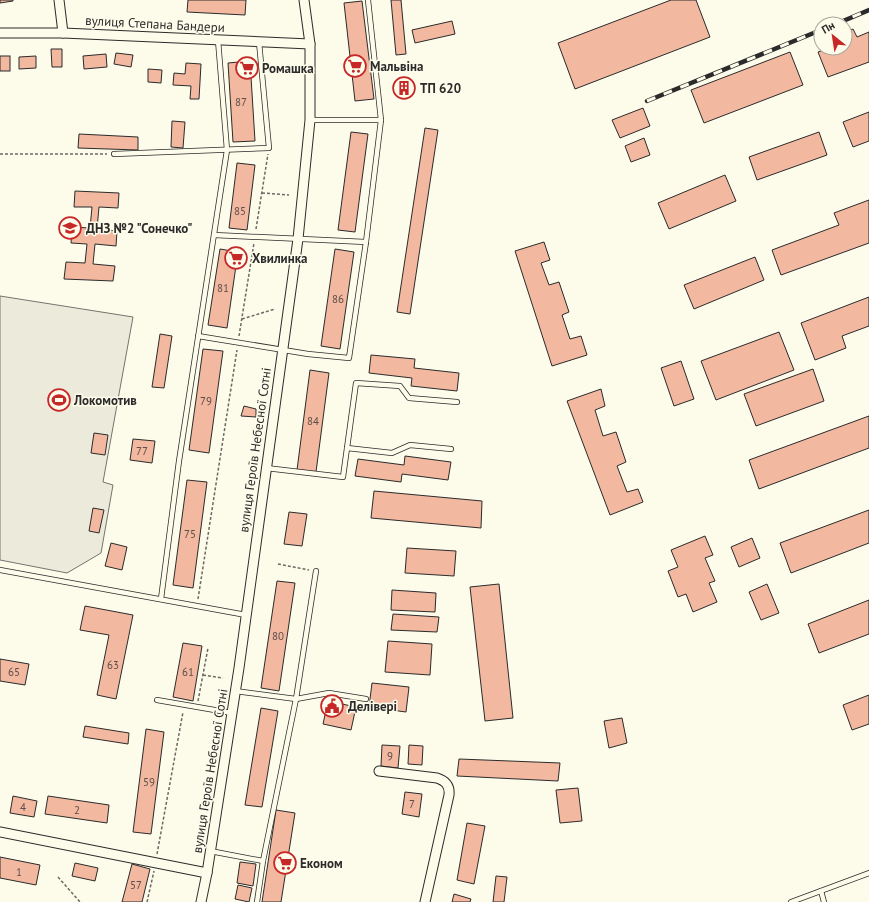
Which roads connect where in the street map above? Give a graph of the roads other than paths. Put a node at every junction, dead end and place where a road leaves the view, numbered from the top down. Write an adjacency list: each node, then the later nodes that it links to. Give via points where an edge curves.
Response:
1 (59, 0): 5 (street)
2 (304, 0): 8 (street, вулиця Героїв Небесної Сотні)
3 (368, 0): 10 (lane)
4 (0, 33): 5 (street, вулиця Степана Бандери)
5 (63, 33): 6 (street, вулиця Степана Бандери)
6 (218, 40): 7 (street, вулиця Степана Бандери); 11 (lane)
7 (259, 42): 8 (street, вулиця Степана Бандери); 11 (lane, via 269,148)
8 (310, 44): 9 (street, вулиця Героїв Небесної Сотні)
9 (310, 120): 10 (lane); 14 (street, вулиця Героїв Небесної Сотні)
10 (380, 120): 15 (lane)
11 (227, 150): 12 (lane); 13 (lane)
12 (114, 154)
13 (214, 236): 14 (lane); 16 (lane)
14 (298, 239): 15 (lane); 17 (street, вулиця Героїв Небесної Сотні)
15 (366, 242): 17 (lane, via 349,358)
16 (198, 336): 17 (lane); 24 (lane)
17 (283, 350): 21 (street, вулиця Героїв Небесної Сотні)
18 (457, 402): 19 (lane, via 409,398 400,386 356,383)
19 (347, 448): 20 (lane, via 392,453 410,445); 21 (lane, via 343,477)
20 (451, 449)
21 (266, 468): 25 (street, вулиця Героїв Небесної Сотні)
22 (0, 570): 24 (lane)
23 (316, 571): 27 (lane)
24 (161, 599): 25 (lane)
25 (246, 615): 26 (street, вулиця Героїв Небесної Сотні)
26 (235, 692): 27 (lane); 30 (street, вулиця Героїв Небесної Сотні)
27 (296, 699): 28 (lane, via 329,693); 34 (lane)
28 (366, 699)
29 (157, 700): 30 (lane)
30 (232, 713): 33 (street, вулиця Героїв Небесної Сотні)
31 (379, 771): 40 (street, via 438,778 448,786 449,795)
32 (0, 832): 35 (street)
33 (210, 851): 34 (lane); 35 (street, вулиця Героїв Небесної Сотні)
34 (263, 861): 39 (lane)
35 (207, 873): 38 (street, вулиця Героїв Небесної Сотні)
36 (869, 873): 37 (lane)
37 (821, 891): 41 (lane); 42 (lane)
38 (201, 902)
39 (257, 902)
40 (425, 902)
41 (791, 902)
42 (824, 902)

